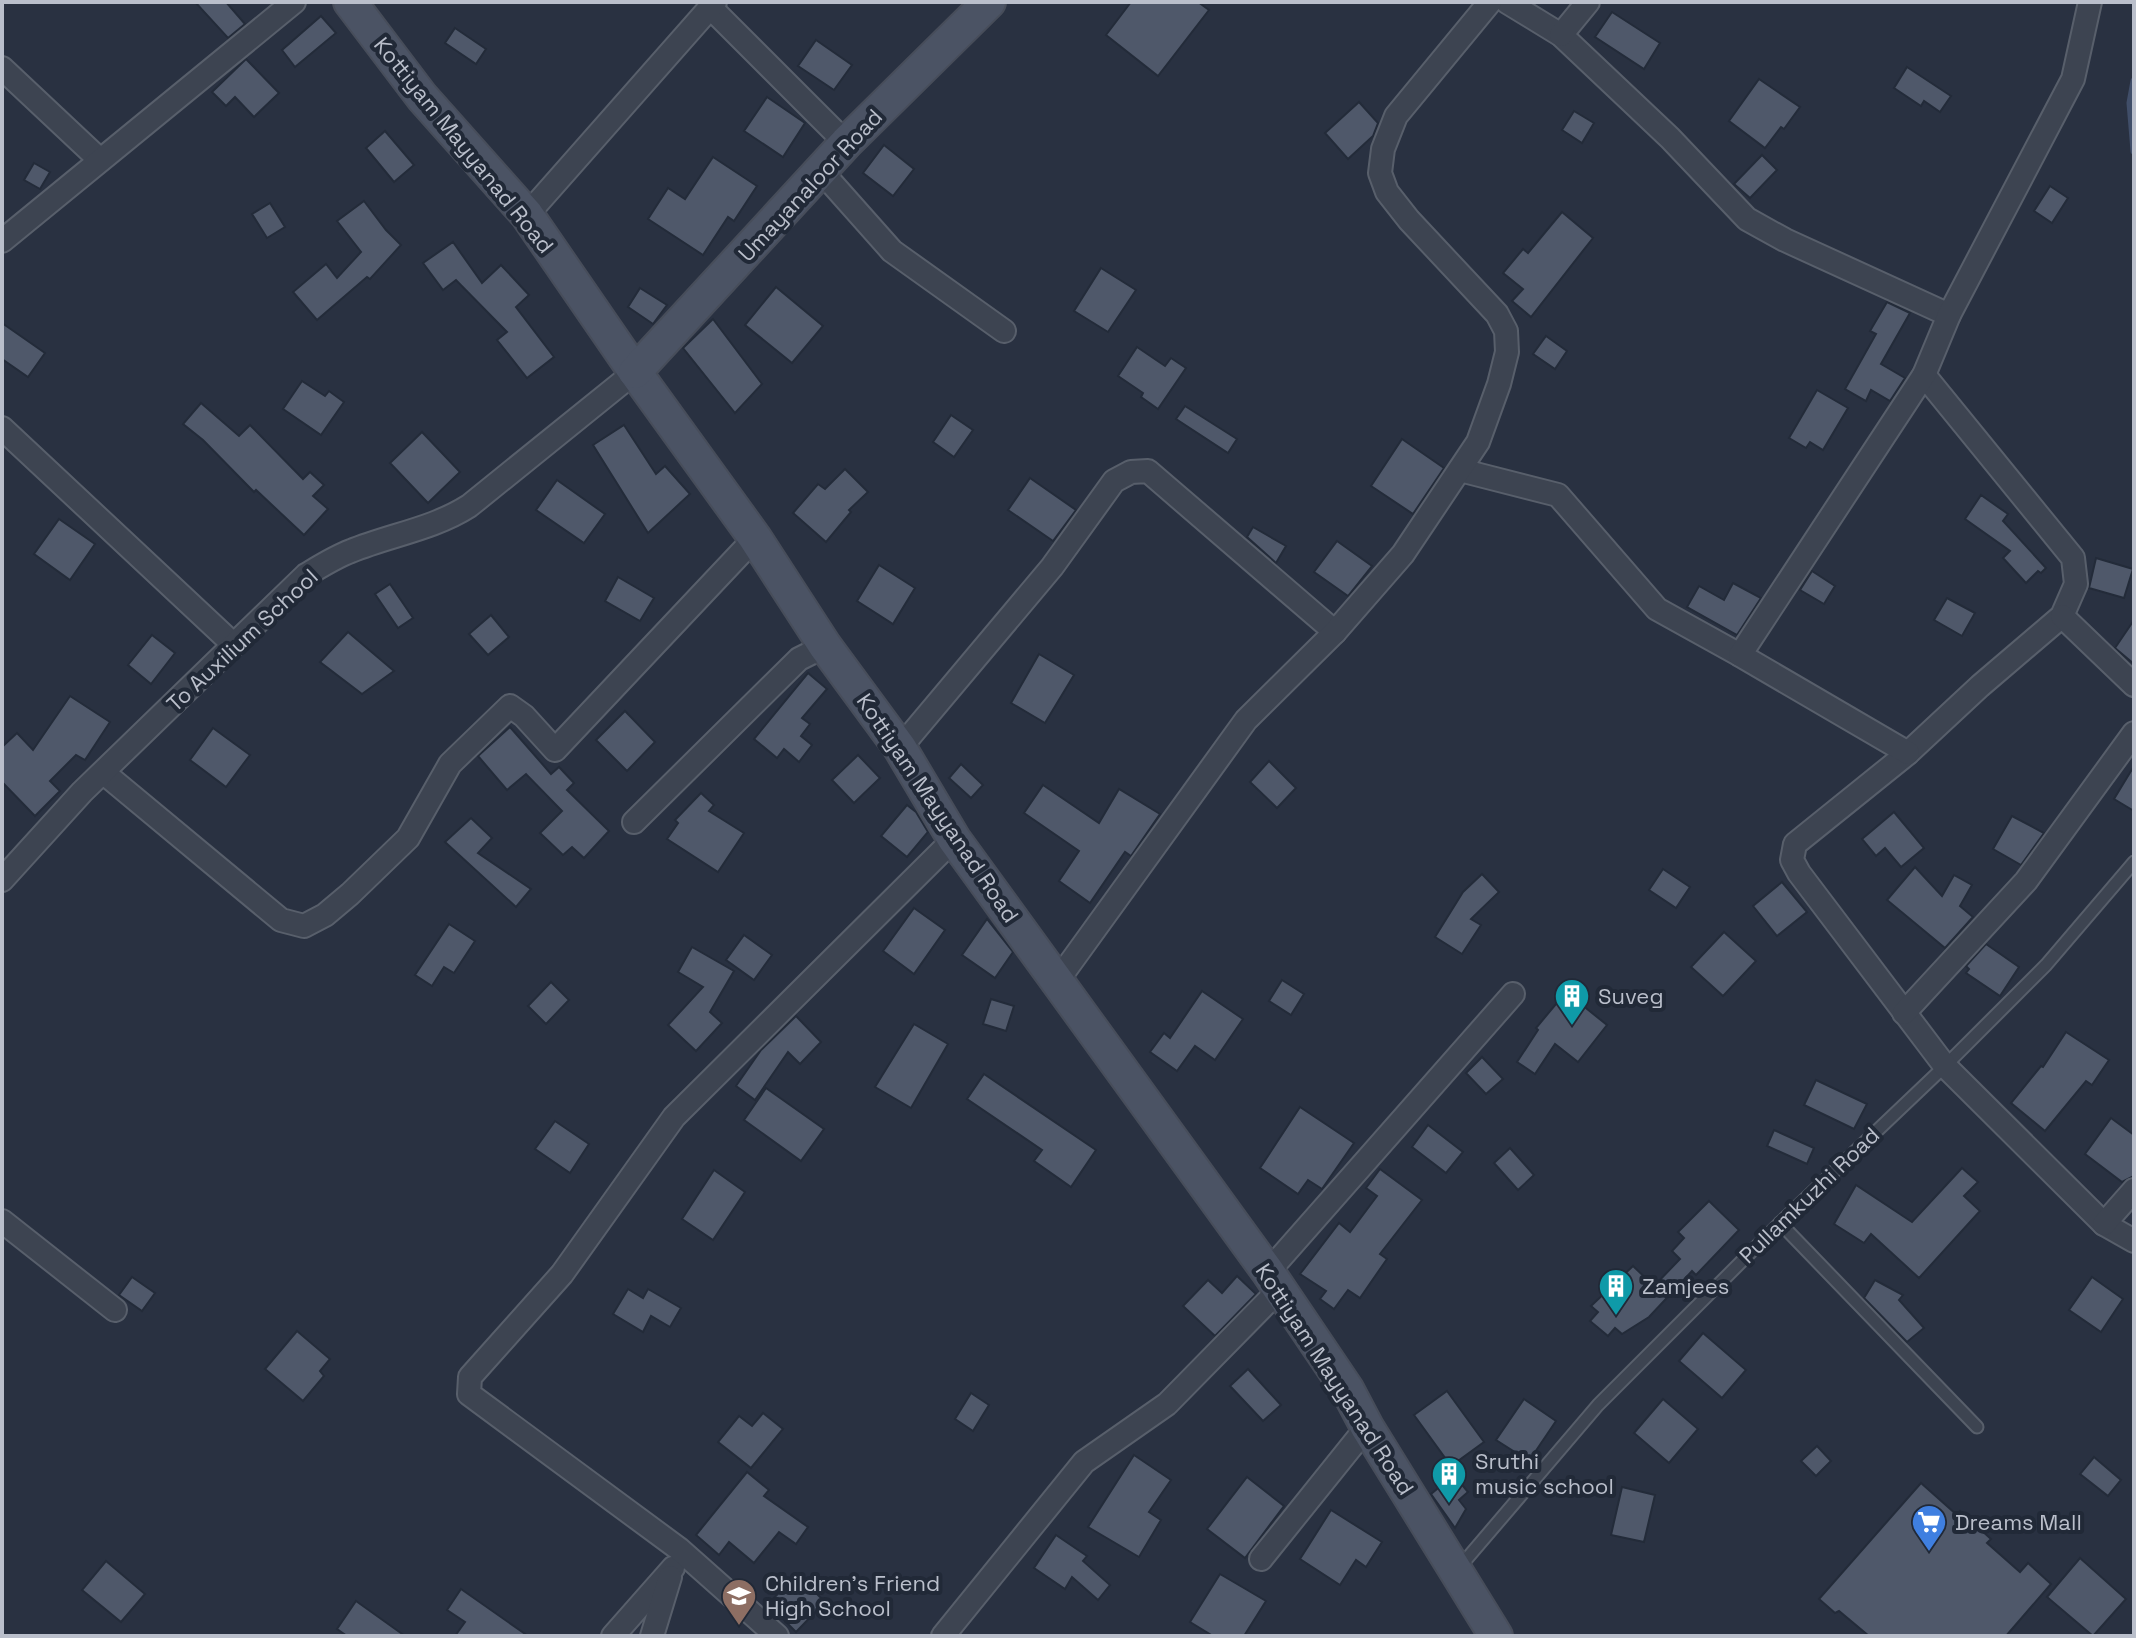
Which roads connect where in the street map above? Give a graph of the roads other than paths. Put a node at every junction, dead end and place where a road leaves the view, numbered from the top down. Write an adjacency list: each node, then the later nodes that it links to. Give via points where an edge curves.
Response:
1 (294, 2): 12 (street)
2 (350, 2): 14 (main road, Kottiyam Mayyanad Road, via 422,97)
3 (989, 2): 11 (main road, Umayanaloor Road)
4 (1490, 2): 21 (street, via 1396,116 1380,173 1387,192 1409,220 1497,314 1506,331 1499,384 1478,442)
5 (1507, 2): 9 (street)
6 (1588, 2): 9 (street)
7 (2090, 2): 16 (street, via 2073,79)
8 (713, 5): 11 (street); 14 (street)
9 (1561, 35): 16 (street, via 1747,219)
10 (2, 68): 12 (street)
11 (846, 143): 13 (main road, Umayanaloor Road)
12 (100, 160): 15 (street)
13 (821, 171): 17 (street, via 892,251); 18 (main road, Umayanaloor Road)
14 (527, 215): 18 (main road, Kottiyam Mayyanad Road)
15 (2, 241)
16 (1949, 315): 19 (street)
17 (1004, 331)
18 (635, 372): 22 (main road, Kottiyam Mayyanad Road); 25 (street, To Auxilium School, via 469,506 332,559 306,575)
19 (1924, 375): 23 (street, via 2073,558 2076,584); 27 (street)
20 (2, 428): 25 (street)
21 (1460, 470): 24 (street, via 1403,554); 27 (street, via 1558,495 1657,609)
22 (755, 538): 26 (main road, Kottiyam Mayyanad Road); 32 (street, via 555,750 510,706 450,764 408,838 350,894 304,926 281,920)
23 (2062, 616): 28 (street); 31 (street)
24 (1335, 632): 30 (street, via 1148,471 1131,472 1114,481 1052,567); 37 (street, via 1246,720)
25 (234, 645): 32 (street, To Auxilium School)
26 (825, 646): 30 (main road, Kottiyam Mayyanad Road); 33 (street, via 799,659)
27 (1740, 655): 31 (street)
28 (2134, 685)
29 (2134, 733): 39 (street, via 2026,881)
30 (900, 748): 34 (main road, Kottiyam Mayyanad Road)
31 (1908, 753): 39 (street, via 1795,844 1792,860)
32 (104, 773): 36 (street, To Auxilium School)
33 (634, 822)
34 (954, 839): 37 (main road, Kottiyam Mayyanad Road); 50 (street, via 674,1117 562,1274 470,1377 469,1394)
35 (2134, 862): 40 (lane, Pullamkuzhi Road, via 2046,965)
36 (2, 880)
37 (1058, 980): 46 (main road, Kottiyam Mayyanad Road)
38 (1513, 994): 46 (street)
39 (1904, 1013): 40 (street)
40 (1945, 1066): 43 (lane, Pullamkuzhi Road); 44 (street)
41 (2134, 1190): 44 (street)
42 (2, 1221): 47 (street)
43 (1780, 1223): 49 (lane); 52 (lane, Pullamkuzhi Road, via 1598,1405)
44 (2104, 1224): 45 (street)
45 (2134, 1241)
46 (1274, 1281): 48 (main road, Kottiyam Mayyanad Road); 56 (street, via 1167,1404 1084,1462)
47 (115, 1310)
48 (1367, 1427): 51 (street); 52 (main road, Kottiyam Mayyanad Road)
49 (1977, 1427)
50 (676, 1558): 53 (street); 54 (street); 55 (street)
51 (1261, 1559)
52 (1457, 1570): 57 (main road, Kottiyam Mayyanad Road)
53 (613, 1636)
54 (652, 1636)
55 (777, 1636)
56 (943, 1636)
57 (1496, 1636)

